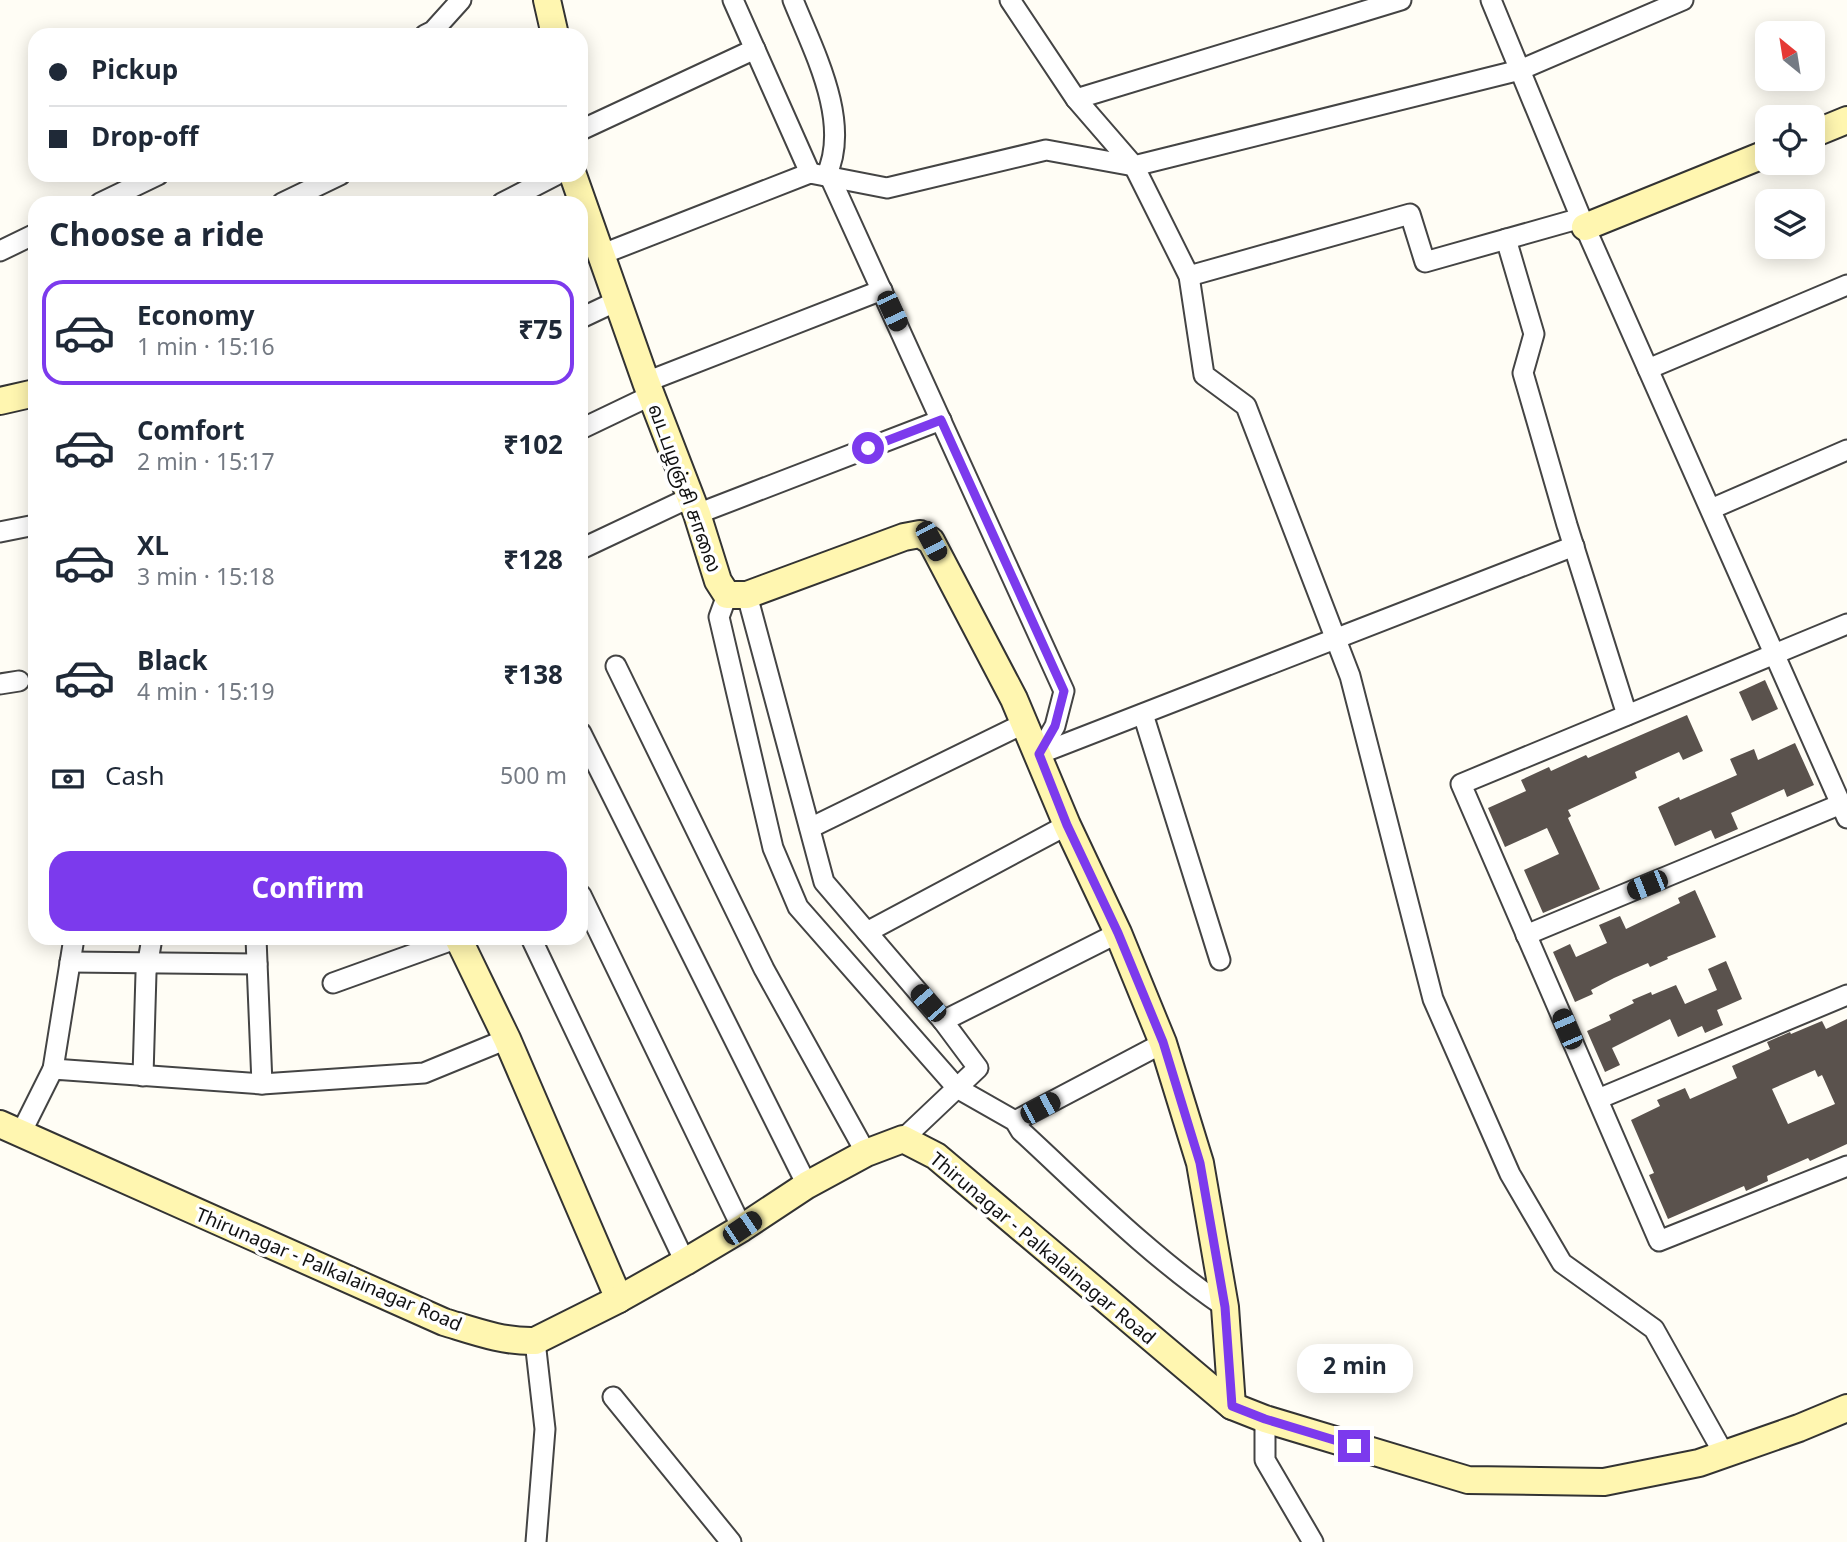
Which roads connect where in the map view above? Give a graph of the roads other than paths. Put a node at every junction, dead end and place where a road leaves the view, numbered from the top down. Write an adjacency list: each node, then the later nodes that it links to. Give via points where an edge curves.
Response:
1 (461, 0): 9 (street)
2 (547, 0): 10 (street)
3 (733, 0): 11 (street)
4 (793, 0): 19 (street, via 827,83 835,126 830,166)
5 (1010, 0): 13 (street)
6 (1401, 0): 13 (street)
7 (1491, 0): 12 (street)
8 (1683, 0): 12 (street)
9 (435, 28)
10 (553, 28)
11 (755, 49): 15 (street); 19 (street)
12 (1520, 70): 18 (street); 27 (street)
13 (1076, 99): 18 (street)
14 (1847, 120): 16 (street)
15 (588, 127)
16 (1825, 129)
17 (1755, 158): 27 (street)
18 (1134, 166): 19 (street, via 1046,150 887,188); 32 (street)
19 (822, 175): 31 (street); 34 (street)
20 (144, 182): 23 (street)
21 (326, 182): 24 (street)
22 (542, 182): 25 (street)
23 (114, 196)
24 (296, 196)
25 (516, 196)
26 (588, 219): 31 (street, வடபழஞ்சி சாலை)
27 (1583, 223): 29 (street); 37 (street)
28 (28, 237): 30 (street)
29 (1506, 239): 32 (street, via 1425,262 1410,214); 49 (street, via 1534,334 1523,373)
30 (0, 251)
31 (600, 255): 35 (street, வடபழஞ்சி சாலை)
32 (1189, 276): 52 (street, via 1204,375 1246,406)
33 (1847, 285): 37 (street)
34 (882, 289): 38 (street); 41 (street)
35 (617, 301): 36 (street); 38 (street, வடபழஞ்சி சாலை)
36 (588, 315)
37 (1648, 369): 45 (street)
38 (649, 389): 42 (street); 44 (street, வடபழஞ்சி சாலை)
39 (28, 395): 40 (street)
40 (0, 401)
41 (941, 420): 44 (street); 59 (street, via 1064,691 1055,726)
42 (588, 425)
43 (1847, 450): 45 (street)
44 (694, 506): 48 (street); 50 (street, வடபழஞ்சி சாலை, via 718,581)
45 (1711, 509): 53 (street)
46 (28, 526): 47 (street)
47 (0, 532)
48 (588, 546)
49 (1574, 546): 52 (street); 56 (street)
50 (737, 595): 57 (street, via 919,534 931,541); 62 (street); 85 (street, via 719,617 773,848 798,907)
51 (1847, 624): 53 (street)
52 (1336, 639): 55 (street); 102 (street, via 1350,676 1433,999 1510,1174 1562,1263 1654,1329)
53 (1776, 654): 56 (street); 60 (street)
54 (616, 666): 90 (street, via 764,969)
55 (1143, 714): 59 (street); 73 (street)
56 (1627, 715): 66 (street, via 1461,784)
57 (1025, 723): 59 (street); 62 (street)
58 (588, 747): 92 (street)
59 (1039, 754): 61 (street)
60 (1845, 814): 66 (street)
61 (1067, 825): 64 (street); 65 (street)
62 (810, 828): 64 (street, via 824,882)
63 (588, 909): 93 (street)
64 (867, 932): 79 (street)
65 (1118, 933): 79 (street); 81 (street)
66 (1527, 935): 86 (street)
67 (73, 945): 74 (street)
68 (150, 945): 75 (street)
69 (256, 945): 76 (street)
70 (439, 945): 77 (street)
71 (461, 945): 80 (street)
72 (534, 945): 94 (street)
73 (1220, 960)
74 (70, 962): 75 (street); 82 (street)
75 (146, 964): 76 (street); 83 (street)
76 (257, 964): 84 (street)
77 (333, 984)
78 (1847, 995): 86 (street)
79 (943, 1021): 85 (street, via 978,1068)
80 (508, 1039): 84 (street, via 424,1073); 95 (street)
81 (1163, 1042): 87 (street); 96 (street, via 1200,1163)
82 (52, 1069): 83 (street); 88 (street)
83 (142, 1076): 84 (street)
84 (262, 1084)
85 (957, 1088): 87 (street); 89 (street)
86 (1598, 1099): 91 (street, via 1659,1241)
87 (1015, 1121): 96 (street, via 1140,1242)
88 (11, 1128): 97 (street, Thirunagar - Palkalainagar Road, via 444,1322 498,1338)
89 (903, 1139): 90 (street); 99 (street, Thirunagar - Palkalainagar Road, via 936,1156)
90 (866, 1153): 92 (street)
91 (1847, 1166)
92 (807, 1185): 93 (street)
93 (742, 1228): 94 (street)
94 (685, 1262): 95 (street)
95 (619, 1299): 97 (street)
96 (1225, 1307): 99 (street)
97 (535, 1341): 103 (street, via 545,1429)
98 (613, 1397): 104 (street)
99 (1232, 1406): 101 (street, Thirunagar - Palkalainagar Road)
100 (1847, 1408): 102 (street, Thirunagar - Palkalainagar Road)
101 (1265, 1419): 102 (street, Thirunagar - Palkalainagar Road, via 1468,1480 1604,1482); 105 (street, via 1265,1460)
102 (1724, 1454)
103 (536, 1542)
104 (731, 1542)
105 (1313, 1542)

